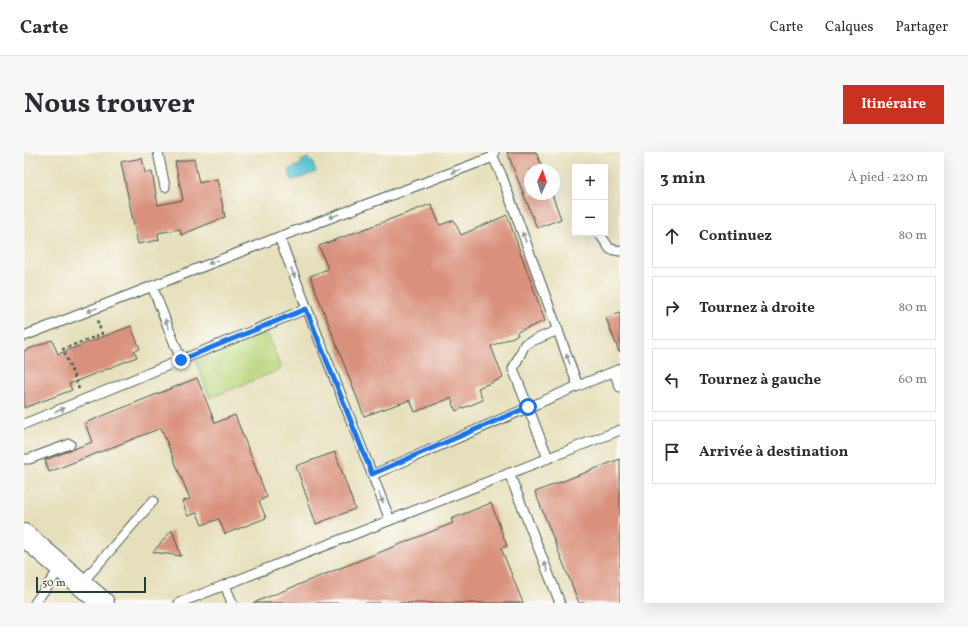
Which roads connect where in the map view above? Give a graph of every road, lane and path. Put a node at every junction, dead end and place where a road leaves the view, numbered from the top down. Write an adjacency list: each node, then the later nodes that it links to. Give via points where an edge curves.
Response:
1 (158, 152): 3 (lane)
2 (493, 155): 5 (lane, one-way to 5); 10 (lane, one-way to 2)
3 (165, 187)
4 (601, 236): 6 (lane, via 610,249)
5 (279, 237): 7 (lane, one-way to 7); 8 (lane, one-way to 8)
6 (620, 251)
7 (152, 286): 9 (lane); 12 (lane, one-way to 7)
8 (306, 309): 12 (lane); 24 (lane)
9 (92, 310): 11 (lane, one-way to 11); 16 (path, via 102,334 63,349)
10 (558, 330): 14 (lane, one-way to 10); 17 (lane, via 525,344 513,369)
11 (24, 336)
12 (181, 360): 16 (lane)
13 (617, 371): 14 (lane); 15 (lane)
14 (578, 386): 17 (lane)
15 (620, 387)
16 (83, 401): 18 (lane, one-way to 16)
17 (528, 407): 21 (lane); 24 (lane)
18 (24, 424)
19 (620, 430): 21 (lane)
20 (70, 444): 22 (lane)
21 (548, 458): 23 (lane)
22 (24, 459)
23 (509, 473): 26 (lane); 35 (lane, one-way to 23)
24 (372, 474): 26 (lane, one-way to 26)
25 (153, 501): 29 (lane)
26 (390, 520): 30 (lane)
27 (24, 535): 28 (street)
28 (61, 567): 29 (street); 31 (lane)
29 (81, 584): 32 (street)
30 (224, 585): 33 (lane); 34 (lane)
31 (35, 603)
32 (103, 603)
33 (179, 603)
34 (232, 603)
35 (560, 603)

